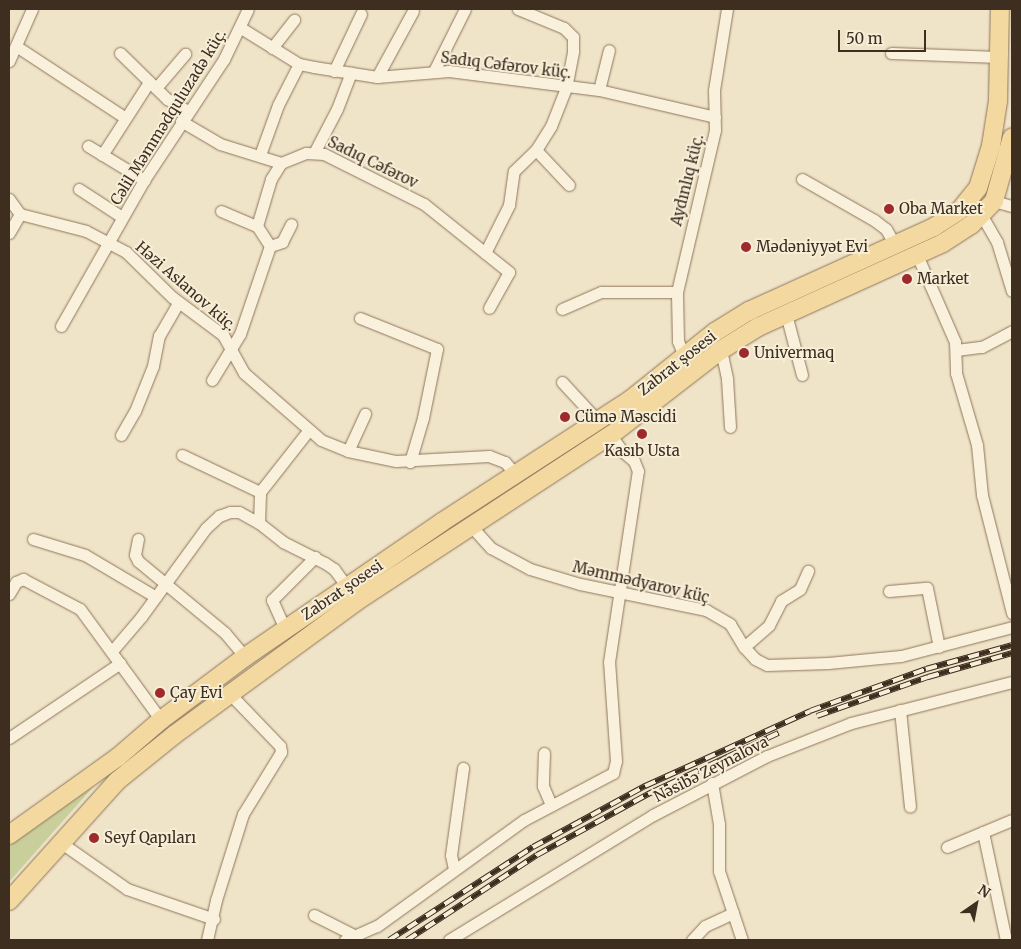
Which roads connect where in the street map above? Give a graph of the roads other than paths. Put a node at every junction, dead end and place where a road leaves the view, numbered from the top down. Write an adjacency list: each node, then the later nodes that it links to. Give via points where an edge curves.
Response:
1 (32, 9): 11 (street)
2 (248, 9): 10 (street, Cəlil Məmmədquluzadə küç.)
3 (465, 9): 21 (street)
4 (518, 9): 25 (street, via 564,28 573,37)
5 (727, 9): 29 (street, Aydınlıq küç., via 714,90)
6 (1000, 9): 17 (main road, Zabrat şosesi)
7 (413, 11): 23 (street)
8 (361, 14): 20 (street)
9 (294, 20): 12 (street)
10 (241, 28): 12 (street, Sadıq Cəfərov küç.); 27 (street, Cəlil Məmmədquluzadə küç., via 224,59)
11 (16, 46): 18 (street); 28 (street)
12 (272, 48): 19 (street, Sadıq Cəfərov küç.)
13 (609, 50): 26 (street)
14 (120, 53): 24 (street)
15 (891, 53): 17 (street)
16 (184, 54): 24 (street)
17 (999, 57): 53 (main road, Zabrat şosesi, via 996,121 978,188 949,219)
18 (9, 61)
19 (299, 64): 20 (street, Sadıq Cəfərov küç.); 36 (street, via 278,105)
20 (334, 71): 22 (street, Sadıq Cəfərov küç.)
21 (434, 72): 23 (street, Sadıq Cəfərov küç.); 25 (street, Sadıq Cəfərov küç.)
22 (351, 73): 23 (street, Sadıq Cəfərov küç.); 34 (street)
23 (377, 77)
24 (152, 85): 27 (street, via 167,100); 28 (street)
25 (566, 88): 26 (street, Sadıq Cəfərov küç.); 33 (street, via 551,126)
26 (598, 90): 29 (street, Sadıq Cəfərov küç.)
27 (188, 110): 30 (street, Cəlil Məmmədquluzadə küç.)
28 (124, 117): 35 (street)
29 (715, 117): 58 (street, Aydınlıq küç., via 715,130)
30 (181, 121): 36 (street, via 220,144); 39 (street, Cəlil Məmmədquluzadə küç.)
31 (1012, 137): 43 (main road, Zabrat şosesi)
32 (88, 146): 35 (street)
33 (536, 150): 40 (street); 55 (street, via 514,171 509,205)
34 (315, 151): 37 (street, Sadıq Cəfərov); 55 (street, Sadıq Cəfərov, via 424,204)
35 (102, 155): 39 (street)
36 (260, 155): 37 (street)
37 (281, 163): 50 (street, via 271,179)
38 (802, 179): 53 (street, via 874,220 886,230)
39 (144, 180): 48 (street, Cəlil Məmmədquluzadə küç.)
40 (569, 184)
41 (79, 189): 48 (street)
42 (9, 199): 46 (street)
43 (994, 201): 44 (street); 47 (main road, Zabrat şosesi)
44 (1012, 206)
45 (222, 210): 50 (street)
46 (20, 214): 51 (street); 52 (street, Həzi Aslanov küç., via 86,231)
47 (982, 216): 56 (main road, Zabrat şosesi, via 957,235); 57 (street, via 995,237)
48 (122, 217): 52 (street, Cəlil Məmmədquluzadə küç.)
49 (291, 224): 54 (street, via 282,242)
50 (257, 226): 54 (street)
51 (9, 233)
52 (110, 241): 59 (street, Həzi Aslanov küç., via 138,262); 64 (street, Cəlil Məmmədquluzadə küç.)
53 (895, 245): 69 (main road, Zabrat şosesi, via 749,311)
54 (270, 246): 66 (street)
55 (485, 253): 60 (street, Sadıq Cəfərov, via 509,272)
56 (918, 255): 62 (main road, Zabrat şosesi); 68 (street, via 951,330)
57 (1012, 291)
58 (677, 292): 61 (street, via 601,292); 69 (street, Aydınlıq küç., via 678,341)
59 (179, 302): 66 (street, Həzi Aslanov küç., via 223,335); 77 (street, via 159,336 142,393)
60 (489, 308)
61 (562, 310)
62 (786, 314): 67 (main road, Zabrat şosesi); 70 (street)
63 (360, 318): 81 (street, via 437,349)
64 (62, 326)
65 (1012, 330): 68 (street, via 982,347)
66 (232, 348): 71 (street); 76 (street, Həzi Aslanov küç., via 244,372)
67 (721, 350): 75 (street, via 727,379); 78 (main road, Zabrat şosesi)
68 (956, 350): 97 (street, via 956,373 979,456 982,495)
69 (684, 356): 74 (main road, Zabrat şosesi)
70 (802, 374)
71 (212, 380)
72 (562, 382): 74 (street)
73 (365, 414): 79 (street)
74 (599, 422): 82 (main road, Zabrat şosesi)
75 (730, 427)
76 (308, 431): 79 (street, Həzi Aslanov küç.); 84 (street)
77 (121, 435)
78 (611, 435): 83 (main road, Zabrat şosesi); 94 (street, via 634,461 638,471)
79 (348, 451): 81 (street, Həzi Aslanov küç.)
80 (182, 455): 84 (street)
81 (410, 462): 82 (street, Həzi Aslanov küç., via 489,456 505,462)
82 (516, 474): 83 (main road); 92 (main road, Zabrat şosesi)
83 (525, 491): 86 (main road, Zabrat şosesi)
84 (260, 492): 85 (street)
85 (259, 523): 89 (street, via 282,542); 91 (street, via 239,512 219,516)
86 (471, 526): 94 (street, Məmmədyarov küç, via 491,548 530,569); 106 (main road, Zabrat şosesi, via 357,600)
87 (33, 539): 96 (street, via 85,555)
88 (138, 539): 91 (street, via 135,555 138,561)
89 (314, 557): 92 (street, via 334,569); 99 (street, via 272,600)
90 (808, 570): 100 (street, via 800,589 782,601 769,625)
91 (164, 582): 96 (street); 103 (street, via 225,633)
92 (347, 587): 99 (main road, Zabrat şosesi)
93 (889, 591): 101 (street, via 927,588)
94 (618, 592): 100 (street, Məmmədyarov küç, via 706,610 730,624); 113 (street, via 609,682 615,767 608,777)
95 (9, 594): 102 (street, via 16,582 23,579 74,604)
96 (156, 596): 102 (street)
97 (1012, 613)
98 (1012, 626): 101 (street, Məmmədyarov küç, via 968,636)
99 (285, 629): 103 (main road, Zabrat şosesi)
100 (744, 647): 101 (street, Məmmədyarov küç, via 767,665 873,660)
101 (939, 647)
102 (112, 650): 104 (street)
103 (245, 657): 108 (main road, Zabrat şosesi)
104 (120, 663): 108 (street); 109 (street)
105 (1012, 682): 107 (street, Nəsibə Zeynalova)
106 (229, 693): 118 (main road, Zabrat şosesi, via 117,781); 124 (street, via 280,746 281,752 243,814 216,900)
107 (900, 710): 112 (street, Nəsibə Zeynalova, via 822,732); 114 (street)
108 (161, 720): 117 (main road, Zabrat şosesi, via 118,756)
109 (9, 738)
110 (544, 753): 113 (street, via 543,786)
111 (463, 768): 120 (street, via 451,855)
112 (712, 783): 122 (street, via 719,824 719,871); 127 (street, Nəsibə Zeynalova, via 653,815)
113 (551, 805): 120 (street)
114 (910, 806)
115 (1012, 820): 116 (street)
116 (983, 832): 119 (street); 130 (street)
117 (9, 836)
118 (60, 842): 121 (main road, Zabrat şosesi); 124 (street, via 127,890)
119 (947, 847)
120 (454, 869): 125 (street, via 372,929)
121 (9, 901)
122 (733, 913): 128 (street, via 705,926); 129 (street)
123 (314, 915): 125 (street)
124 (214, 919): 126 (street)
125 (350, 938)
126 (207, 940)
127 (449, 940)
128 (692, 940)
129 (742, 940)
130 (1006, 940)

